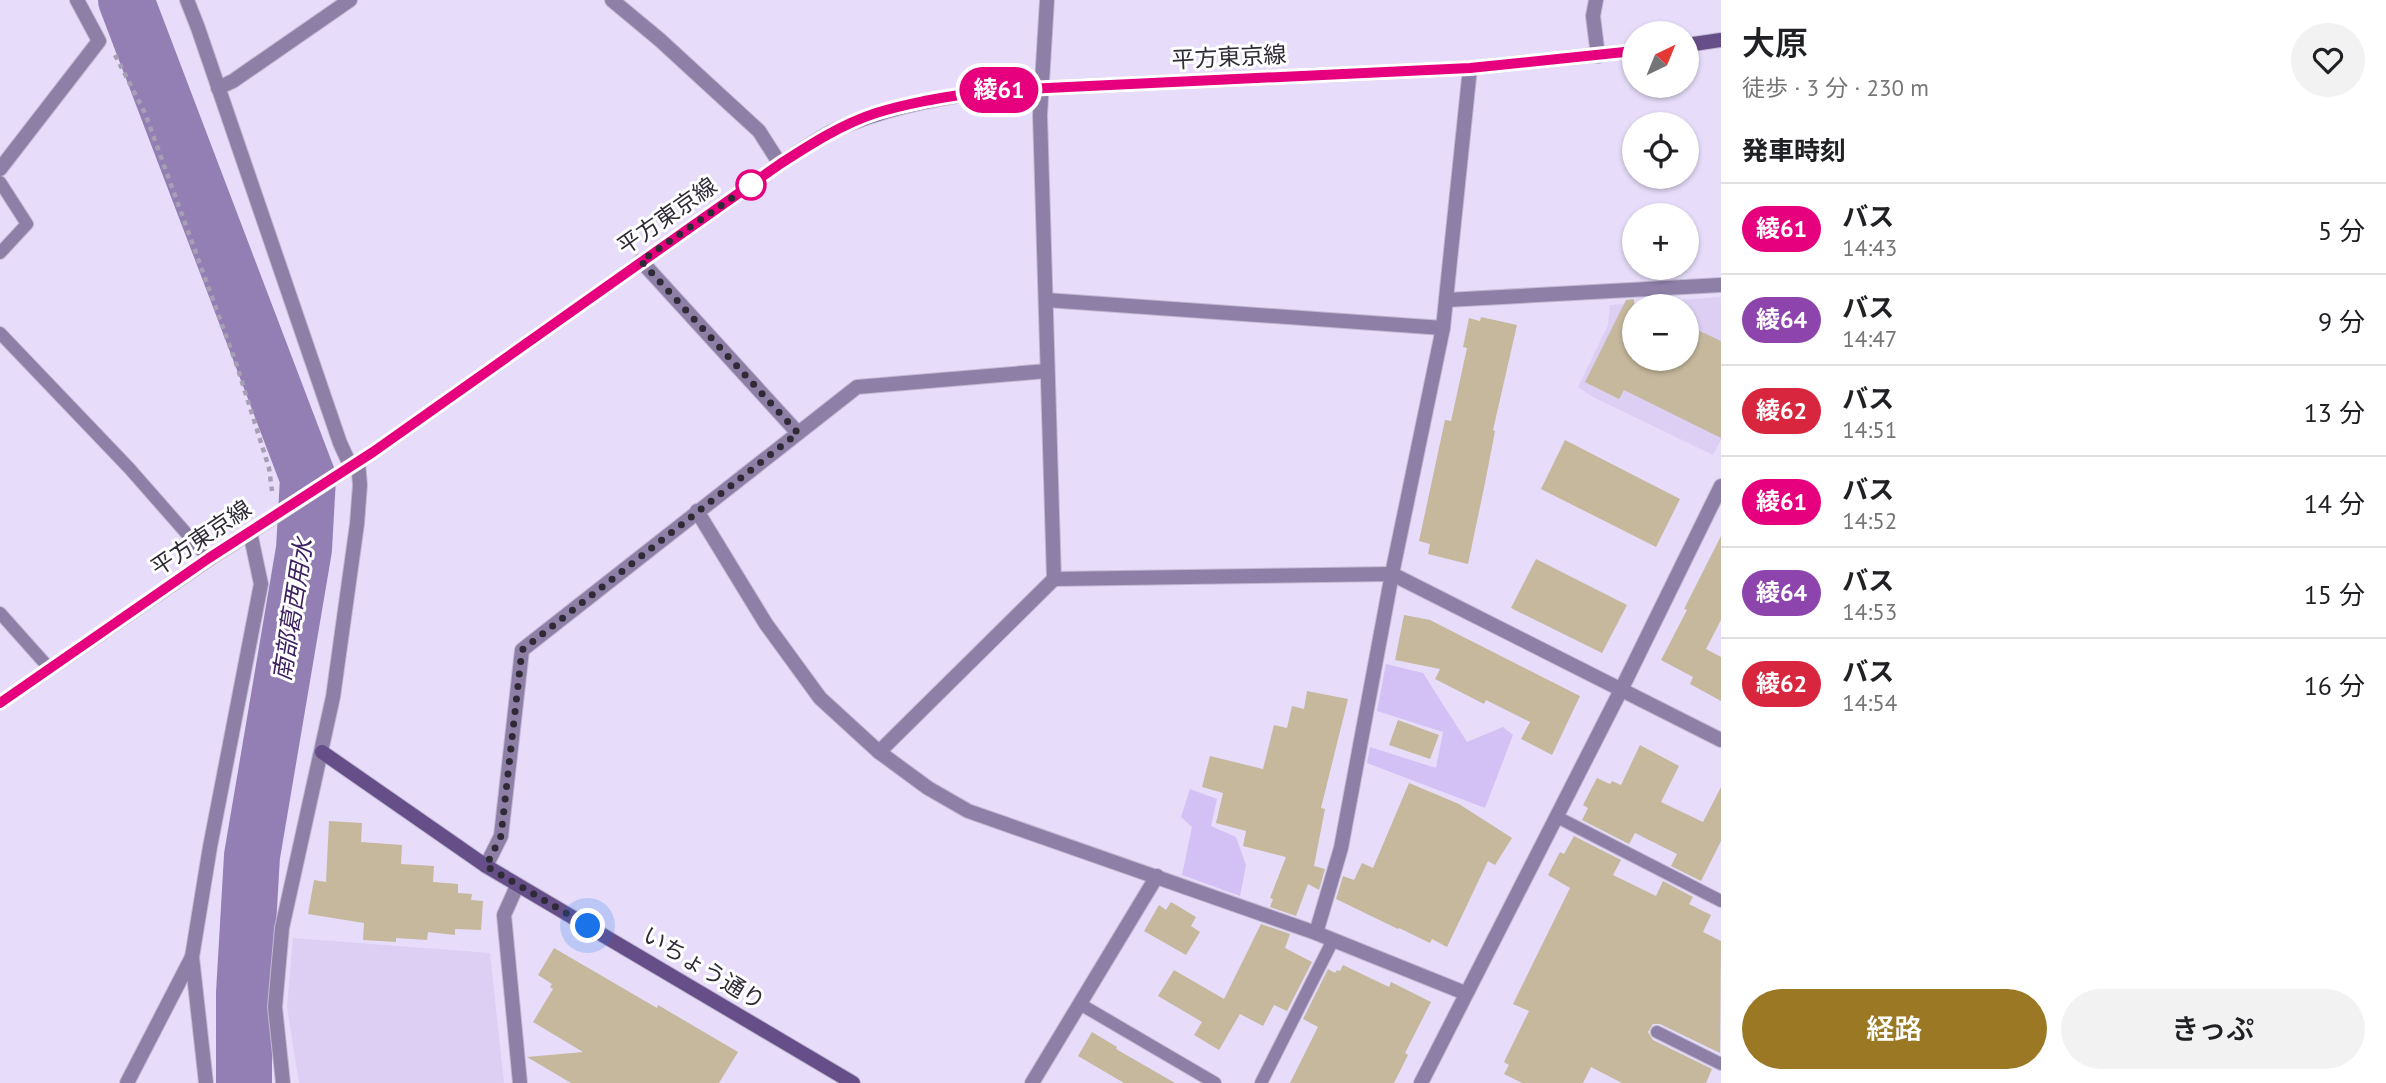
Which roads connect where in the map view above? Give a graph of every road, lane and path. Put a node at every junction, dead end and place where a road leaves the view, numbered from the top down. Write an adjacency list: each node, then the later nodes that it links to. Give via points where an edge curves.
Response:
1 (77, 0): 8 (street)
2 (187, 0): 13 (street)
3 (350, 0): 13 (street)
4 (612, 0): 15 (street, via 758,131)
5 (1047, 0): 14 (street)
6 (1596, 0): 11 (street, via 1593,16)
7 (1721, 40): 9 (main road)
8 (99, 41): 16 (street); 30 (path, via 113,51 145,113 237,366 269,468)
9 (1699, 43)
10 (1622, 53): 11 (main road, 平方東京線)
11 (1598, 56): 12 (main road, 平方東京線)
12 (1470, 68): 14 (main road, 平方東京線); 22 (street)
13 (218, 88): 27 (street, via 340,443)
14 (1041, 89): 15 (main road, 平方東京線, via 983,91 876,113 829,133); 21 (street)
15 (780, 164): 19 (main road, 平方東京線)
16 (0, 169)
17 (0, 182): 18 (lane, via 27,224)
18 (0, 253)
19 (641, 261): 26 (street); 27 (main road, 平方東京線)
20 (1721, 285): 22 (street)
21 (1046, 300): 23 (street); 25 (street)
22 (1446, 300): 23 (street)
23 (1443, 328): 33 (street)
24 (0, 333): 32 (lane)
25 (1047, 370): 26 (street, via 857,387); 34 (street)
26 (798, 433): 29 (street)
27 (354, 465): 30 (main road, 平方東京線); 40 (street, via 360,485 358,524)
28 (1721, 486): 37 (street)
29 (697, 511): 41 (street, via 766,624 820,698); 43 (street, via 522,650 501,836)
30 (275, 515): 31 (main road, 平方東京線)
31 (250, 532): 32 (main road, 平方東京線); 49 (street, via 261,584)
32 (209, 558): 36 (main road, 平方東京線)
33 (1392, 574): 34 (street); 37 (street); 47 (street, via 1341,848)
34 (1054, 579): 41 (street)
35 (0, 613): 36 (lane)
36 (50, 669): 38 (main road, 平方東京線)
37 (1622, 690): 39 (street); 42 (street)
38 (0, 703)
39 (1721, 740)
40 (322, 752): 43 (main road, いちょう通り); 56 (street, via 282,928 275,1007)
41 (879, 752): 44 (street, via 968,811)
42 (1557, 817): 46 (lane); 50 (street)
43 (486, 866): 45 (main road, いちょう通り)
44 (1157, 876): 47 (street); 51 (street)
45 (517, 886): 57 (street, via 504,915); 58 (main road, いちょう通り)
46 (1721, 901)
47 (1316, 933): 48 (street)
48 (1333, 940): 50 (street); 61 (lane)
49 (192, 957): 54 (street); 55 (street)
50 (1465, 993): 62 (street)
51 (1080, 1004): 59 (street); 60 (lane)
52 (1657, 1032): 53 (lane)
53 (1721, 1064)
54 (127, 1083)
55 (206, 1083)
56 (283, 1083)
57 (520, 1083)
58 (853, 1083)
59 (1032, 1083)
60 (1215, 1083)
61 (1261, 1083)
62 (1421, 1083)

